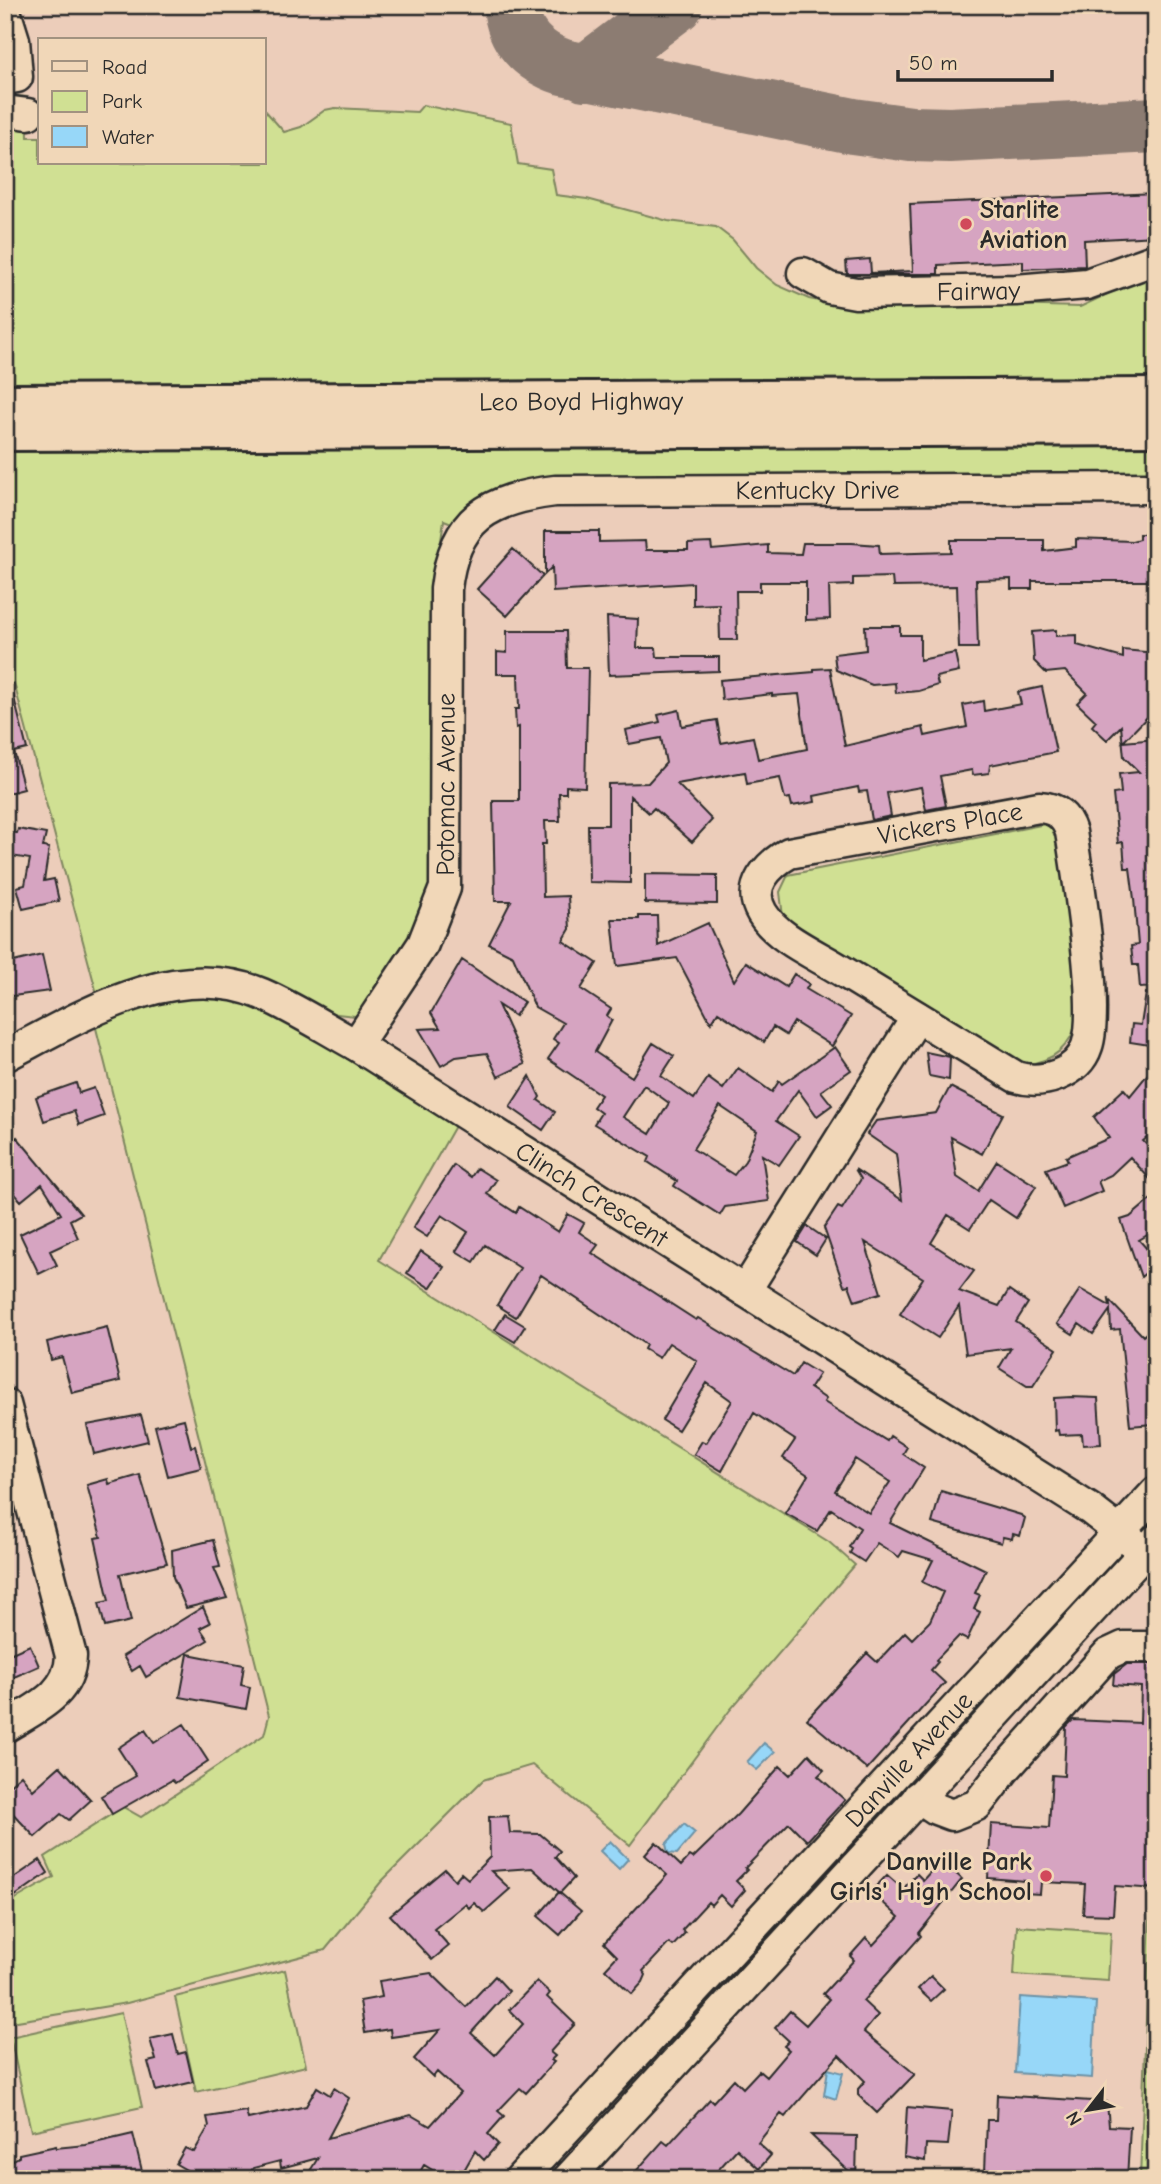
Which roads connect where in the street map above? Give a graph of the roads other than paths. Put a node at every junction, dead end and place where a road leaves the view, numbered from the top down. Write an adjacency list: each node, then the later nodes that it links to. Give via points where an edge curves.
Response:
1 (5, 11): 2 (street, via 14,40 17,77)
2 (5, 79)
3 (1156, 259): 4 (street, Fairway, via 1087,284 1016,290 856,293 829,288)
4 (803, 273)
5 (1156, 398): 6 (highway, Leo Boyd Highway)
6 (5, 404)
7 (1156, 426): 8 (highway, Leo Boyd Highway)
8 (5, 431)
9 (1156, 488): 10 (street, Kentucky Drive, via 555,491 525,495)
10 (483, 511): 12 (street, Potomac Avenue, via 463,532 447,578 448,854 444,895 423,944)
11 (916, 1017): 11 (street, Vickers Place, via 774,926 758,902 757,886 764,872 789,853 813,847 1039,807 1057,811 1071,832 1091,1004 1091,1030 1080,1058 1060,1074 1029,1081); 14 (street)
12 (356, 1045): 13 (street, Clinch Crescent, via 259,993 229,986 176,985 115,1000); 14 (street, Clinch Crescent)
13 (5, 1056)
14 (745, 1291): 17 (street, Clinch Crescent)
15 (5, 1404): 20 (street, via 71,1656 67,1679 55,1695)
16 (1156, 1492): 17 (street, Danville Avenue)
17 (1117, 1530): 18 (street, Clinch Crescent); 22 (street, Danville Avenue)
18 (1150, 1546): 21 (street, Danville Avenue)
19 (1156, 1647): 21 (street, via 1123,1647 1108,1654 977,1805 952,1815)
20 (5, 1727)
21 (918, 1797): 23 (street, Danville Avenue)
22 (520, 2179)
23 (568, 2179)

